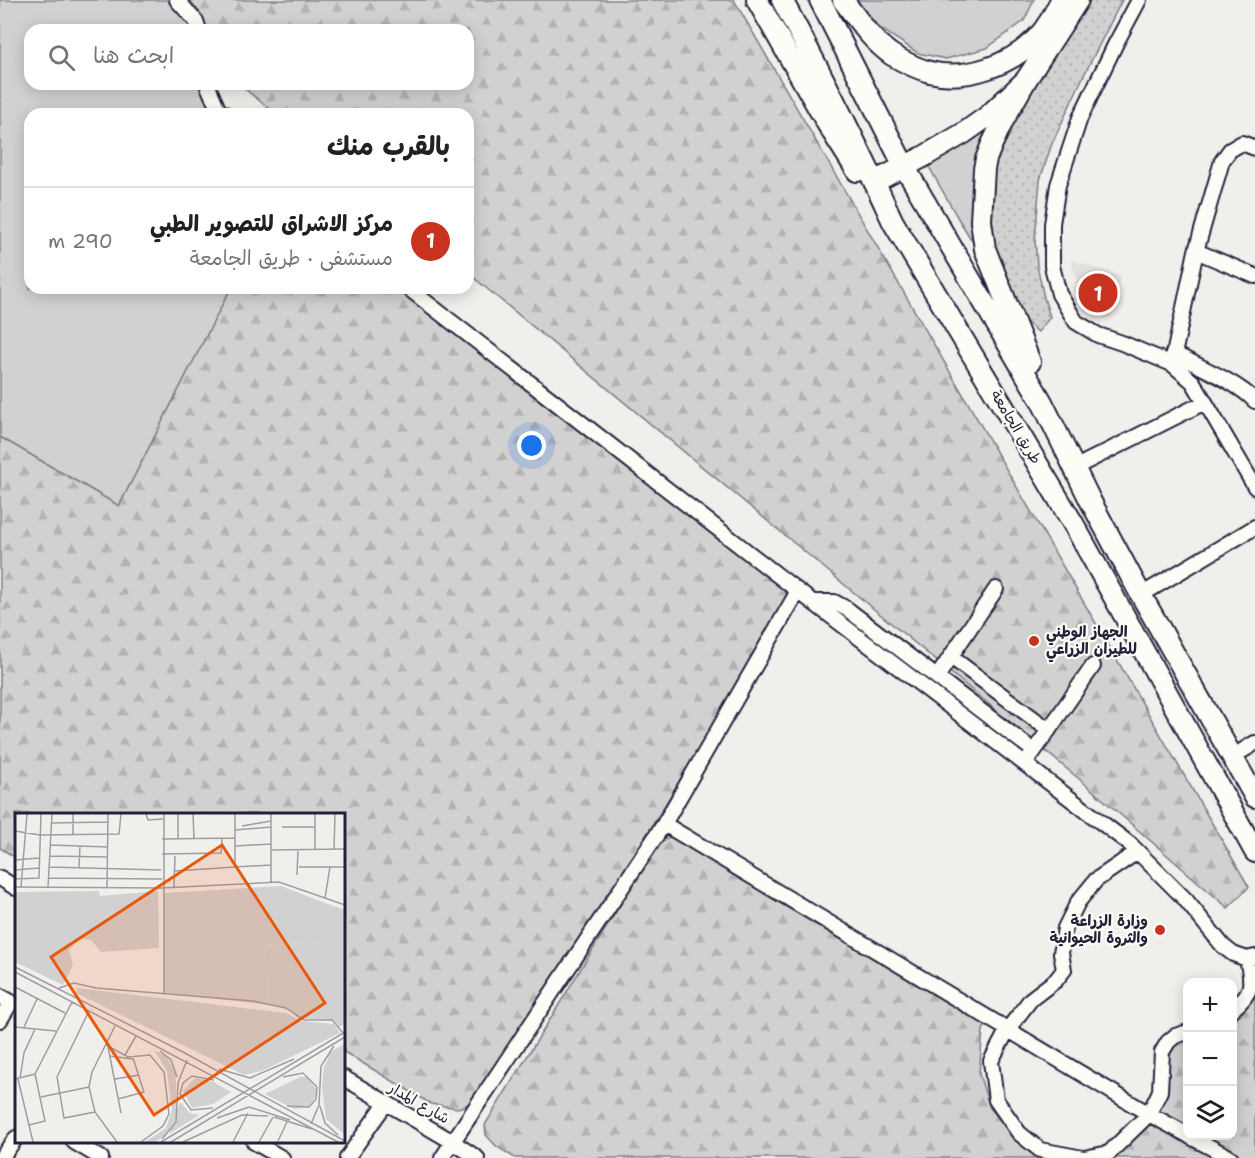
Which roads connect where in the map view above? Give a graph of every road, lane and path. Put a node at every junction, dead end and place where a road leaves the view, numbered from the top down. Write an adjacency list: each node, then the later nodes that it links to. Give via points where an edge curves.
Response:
1 (177, 0): 9 (street)
2 (757, 0): 16 (highway, via 828,125)
3 (782, 0): 15 (highway, طريق الجامعة)
4 (820, 0): 14 (highway, طريق الجامعة)
5 (843, 0): 6 (highway, via 892,54 914,67 950,75 994,66 1017,55 1037,38)
6 (1061, 0)
7 (1078, 0): 10 (highway)
8 (1139, 0): 20 (street, via 1080,117 1058,185 1052,224 1052,266 1059,294 1076,322 1122,343)
9 (197, 24)
10 (1026, 80): 14 (highway, via 988,116); 22 (highway, via 986,159 981,221 985,249)
11 (210, 90): 12 (street)
12 (218, 108)
13 (1255, 148): 17 (street, via 1242,143 1222,161)
14 (904, 166): 15 (highway); 22 (highway, طريق الجامعة)
15 (874, 182): 16 (highway, طريق الجامعة)
16 (893, 222): 42 (highway, طريق الجامعة, via 1074,525)
17 (1196, 251): 18 (street); 20 (street)
18 (1255, 276)
19 (416, 294): 28 (street)
20 (1173, 358): 21 (street, via 1224,380); 23 (street)
21 (1255, 401)
22 (1042, 402): 24 (highway, طريق الجامعة)
23 (1205, 402): 24 (street); 25 (street)
24 (1074, 468): 29 (highway, طريق الجامعة)
25 (1255, 488)
26 (1255, 527): 29 (street)
27 (996, 589): 31 (street)
28 (798, 591): 30 (street); 40 (street)
29 (1141, 595): 37 (highway, طريق الجامعة)
30 (813, 602): 33 (street, via 834,602 847,609); 38 (street)
31 (951, 657): 33 (street); 34 (street)
32 (1093, 666): 34 (street)
33 (937, 677): 36 (street)
34 (1049, 730): 36 (street)
35 (1255, 743): 37 (street)
36 (1034, 751): 38 (street)
37 (1232, 757): 39 (highway, طريق الجامعة)
38 (1025, 764): 41 (street)
39 (1255, 797)
40 (664, 824): 49 (street); 57 (street)
41 (1137, 852): 45 (street, via 1185,899 1223,946 1233,954); 49 (street, via 1096,880 1078,902 1065,928 1061,953 1064,970 1031,999)
42 (1255, 852)
43 (0, 878): 44 (street)
44 (15, 887)
45 (1251, 958): 47 (street, via 1250,993)
46 (9, 1001): 48 (street)
47 (1237, 1006)
48 (0, 1020)
49 (1008, 1029): 53 (street); 66 (street, via 991,1060 996,1100 1019,1133 1040,1150)
50 (1183, 1034): 53 (street, via 1168,1042 1162,1052 1160,1091)
51 (345, 1079): 52 (street, شارع المدار)
52 (386, 1103): 57 (street, شارع المدار); 63 (street)
53 (1149, 1114): 54 (street); 66 (street, via 1109,1153)
54 (1183, 1132)
55 (15, 1139): 60 (street)
56 (1197, 1140): 67 (street)
57 (453, 1142): 64 (street); 65 (street, شارع المدار)
58 (76, 1143): 61 (street)
59 (256, 1143): 62 (street)
60 (1, 1158)
61 (101, 1158)
62 (282, 1158)
63 (347, 1158)
64 (442, 1158)
65 (477, 1158)
66 (1083, 1158)
67 (1231, 1158)

